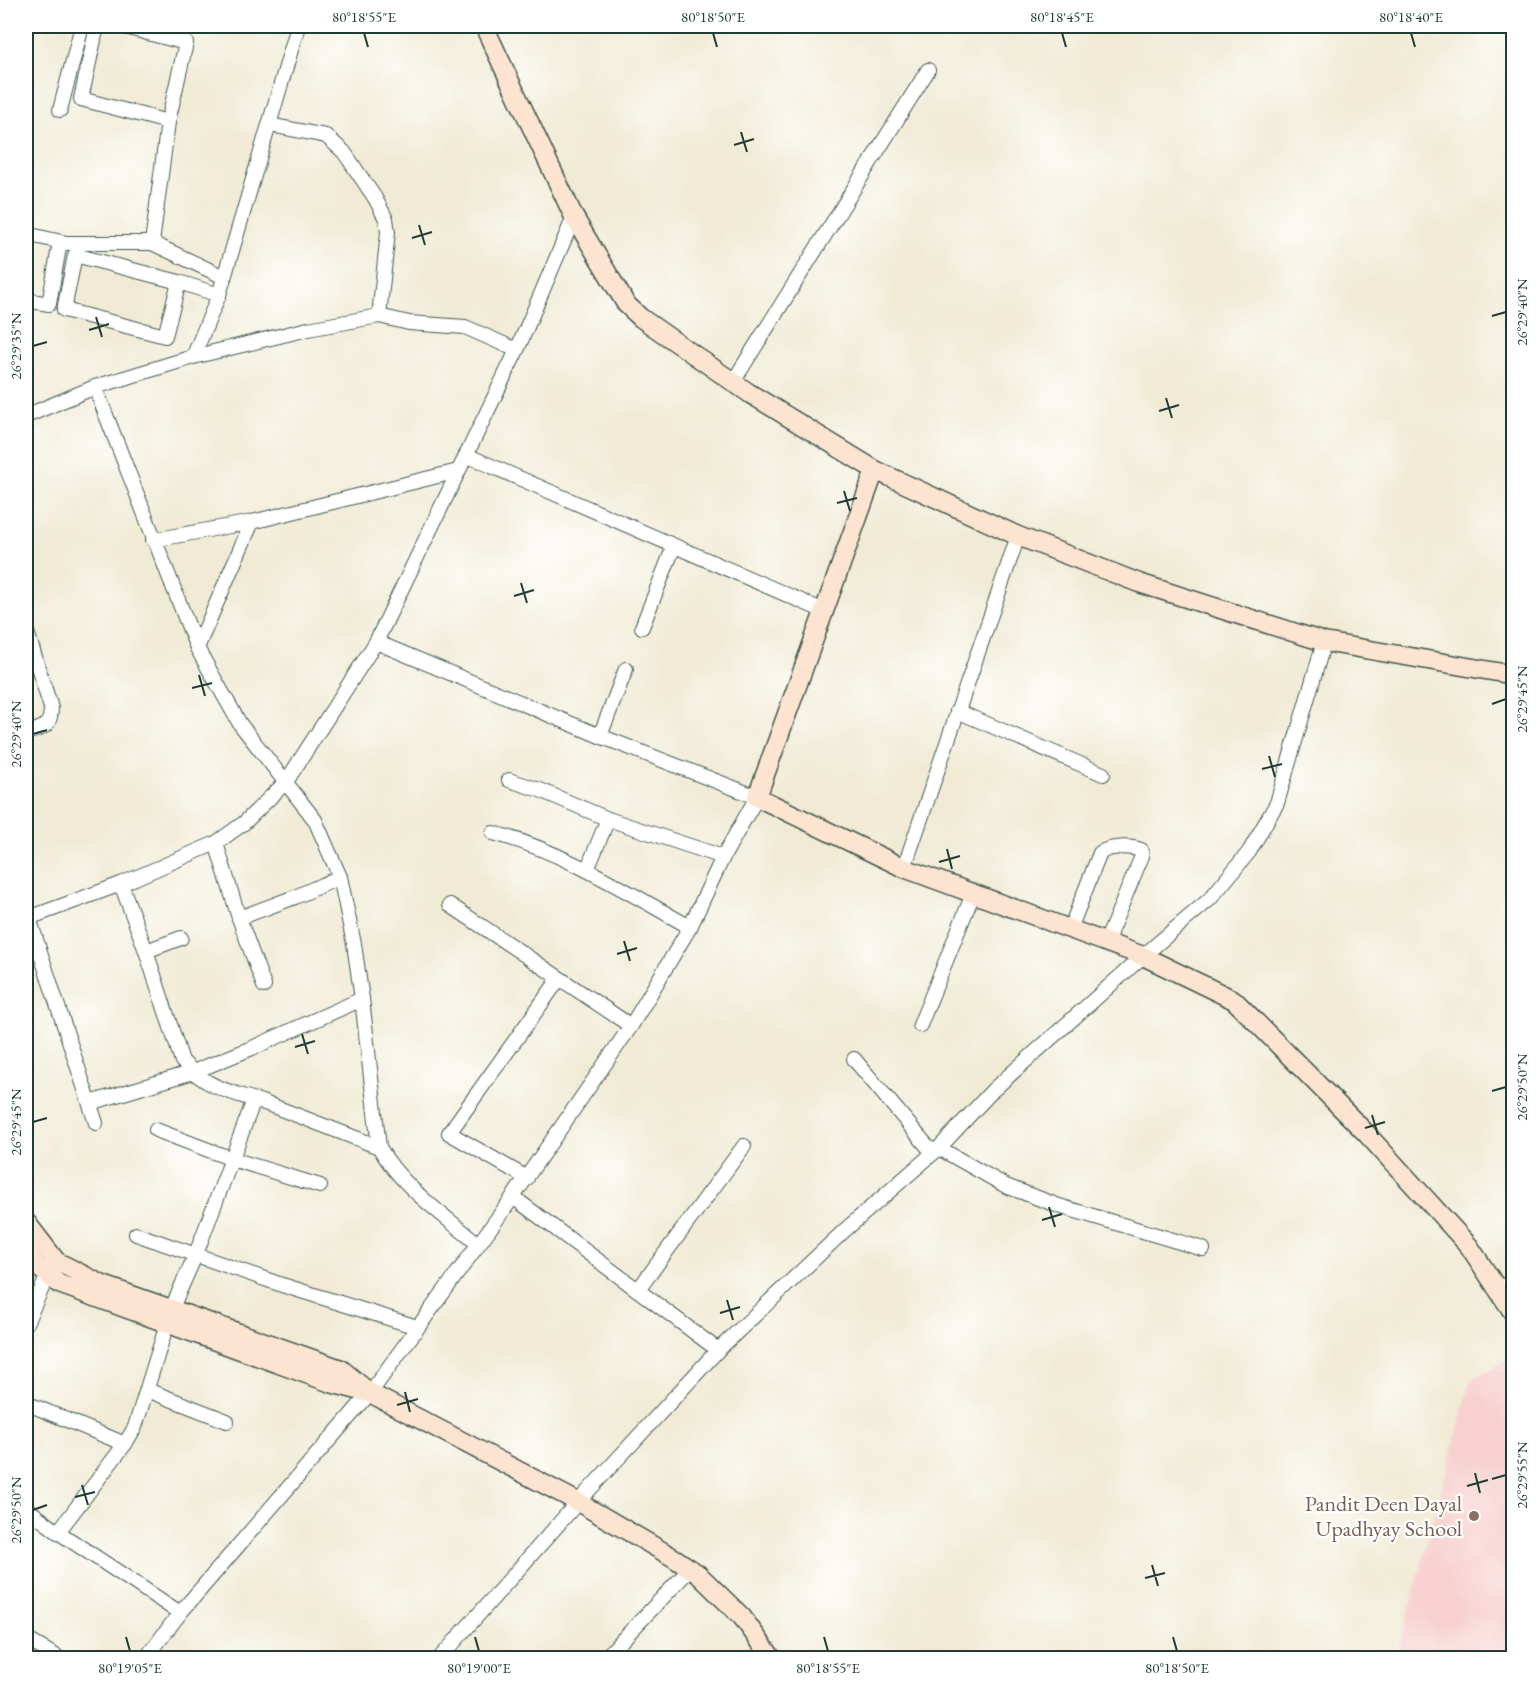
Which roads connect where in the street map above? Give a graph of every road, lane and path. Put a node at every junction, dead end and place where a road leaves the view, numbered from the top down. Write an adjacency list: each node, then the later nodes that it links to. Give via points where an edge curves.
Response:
1 (82, 26): 7 (street)
2 (97, 26): 8 (street, via 81,99)
3 (121, 26): 8 (street, via 186,43)
4 (298, 26): 9 (street)
5 (484, 26): 10 (street)
6 (928, 70): 21 (street)
7 (60, 111)
8 (168, 122): 13 (street)
9 (270, 125): 14 (street); 18 (street, via 326,136 344,152 375,198 388,231)
10 (574, 218): 19 (street); 21 (street, via 626,304)
11 (26, 234): 12 (street)
12 (60, 242): 13 (street); 17 (street, via 49,304)
13 (152, 243): 14 (street)
14 (224, 277): 16 (street)
15 (179, 282): 15 (street, via 75,255 64,310 165,336); 16 (street)
16 (219, 295): 20 (street)
17 (26, 300)
18 (379, 316): 19 (street, via 409,323 465,327); 20 (street)
19 (517, 350): 24 (street)
20 (193, 357): 22 (street)
21 (734, 382): 25 (street)
22 (95, 387): 23 (street); 29 (street)
23 (26, 416)
24 (465, 454): 26 (street); 30 (street)
25 (874, 470): 28 (street); 31 (street)
26 (458, 471): 27 (street); 34 (street)
27 (252, 522): 29 (street); 36 (street)
28 (1018, 536): 35 (street, via 1139,583); 39 (street)
29 (153, 540): 36 (street)
30 (674, 546): 31 (street); 32 (street)
31 (824, 611): 45 (street)
32 (642, 627)
33 (26, 629): 40 (street, via 51,708 46,726)
34 (376, 642): 41 (street); 44 (street)
35 (1324, 642): 38 (street); 63 (street, via 1277,803 1249,852 1210,899)
36 (196, 648): 44 (street, via 240,724)
37 (626, 669): 41 (street)
38 (1514, 675)
39 (957, 711): 42 (street); 50 (street)
40 (26, 734)
41 (600, 736): 45 (street)
42 (1103, 774)
43 (509, 780): 46 (street)
44 (286, 782): 48 (street, via 244,823); 52 (street, via 315,820)
45 (757, 797): 49 (street); 50 (street)
46 (608, 819): 49 (street); 51 (street)
47 (493, 833): 51 (street)
48 (216, 843): 53 (street); 57 (street)
49 (723, 857): 58 (street)
50 (904, 868): 54 (street)
51 (587, 870): 58 (street)
52 (340, 877): 57 (street); 66 (street)
53 (121, 884): 56 (street); 62 (street)
54 (973, 894): 59 (street); 67 (street)
55 (450, 905): 64 (street)
56 (27, 918): 72 (street)
57 (238, 918): 65 (street)
58 (690, 927): 68 (street)
59 (1070, 929): 61 (street); 61 (street, via 1100,853 1107,849 1137,848 1142,856)
60 (181, 938): 62 (street)
61 (1106, 942): 63 (street)
62 (146, 951): 70 (street, via 182,1061)
63 (1143, 956): 77 (street, via 993,1090); 90 (street, via 1234,1000 1365,1132 1469,1246)
64 (560, 978): 68 (street); 79 (street, via 450,1133)
65 (264, 986)
66 (362, 999): 70 (street); 76 (street)
67 (920, 1025)
68 (631, 1026): 79 (street)
69 (854, 1059): 77 (street)
70 (193, 1072): 71 (street, via 208,1084); 72 (street)
71 (254, 1100): 76 (street); 78 (street)
72 (90, 1103): 73 (street)
73 (96, 1123)
74 (156, 1130): 78 (street)
75 (744, 1146): 91 (street)
76 (379, 1148): 84 (street, via 414,1189)
77 (936, 1150): 85 (street, via 1006,1186 1059,1206); 96 (street)
78 (232, 1159): 80 (street); 87 (street)
79 (527, 1178): 81 (street)
80 (320, 1186)
81 (513, 1197): 84 (street); 91 (street)
82 (26, 1222): 93 (street, via 56,1261)
83 (136, 1234): 87 (street)
84 (478, 1244): 95 (street)
85 (1203, 1249)
86 (26, 1251): 88 (street)
87 (196, 1254): 93 (street); 95 (street)
88 (48, 1275): 93 (street, via 59,1284); 94 (street)
89 (1514, 1282): 90 (street)
90 (1495, 1289): 92 (street)
91 (638, 1290): 96 (street)
92 (1514, 1314)
93 (169, 1317): 97 (street); 98 (street, via 341,1369)
94 (26, 1323)
95 (417, 1328): 98 (street)
96 (718, 1350): 102 (street)
97 (147, 1390): 100 (street); 101 (street)
98 (370, 1393): 102 (street); 106 (street)
99 (26, 1403): 101 (street)
100 (227, 1421)
101 (125, 1444): 104 (street)
102 (578, 1502): 105 (street); 110 (street)
103 (26, 1508): 104 (street)
104 (58, 1532): 106 (street)
105 (690, 1569): 111 (street); 112 (street, via 742,1617)
106 (180, 1613): 109 (street)
107 (26, 1639): 108 (street)
108 (59, 1659)
109 (146, 1659)
110 (440, 1659)
111 (605, 1659)
112 (772, 1659)

